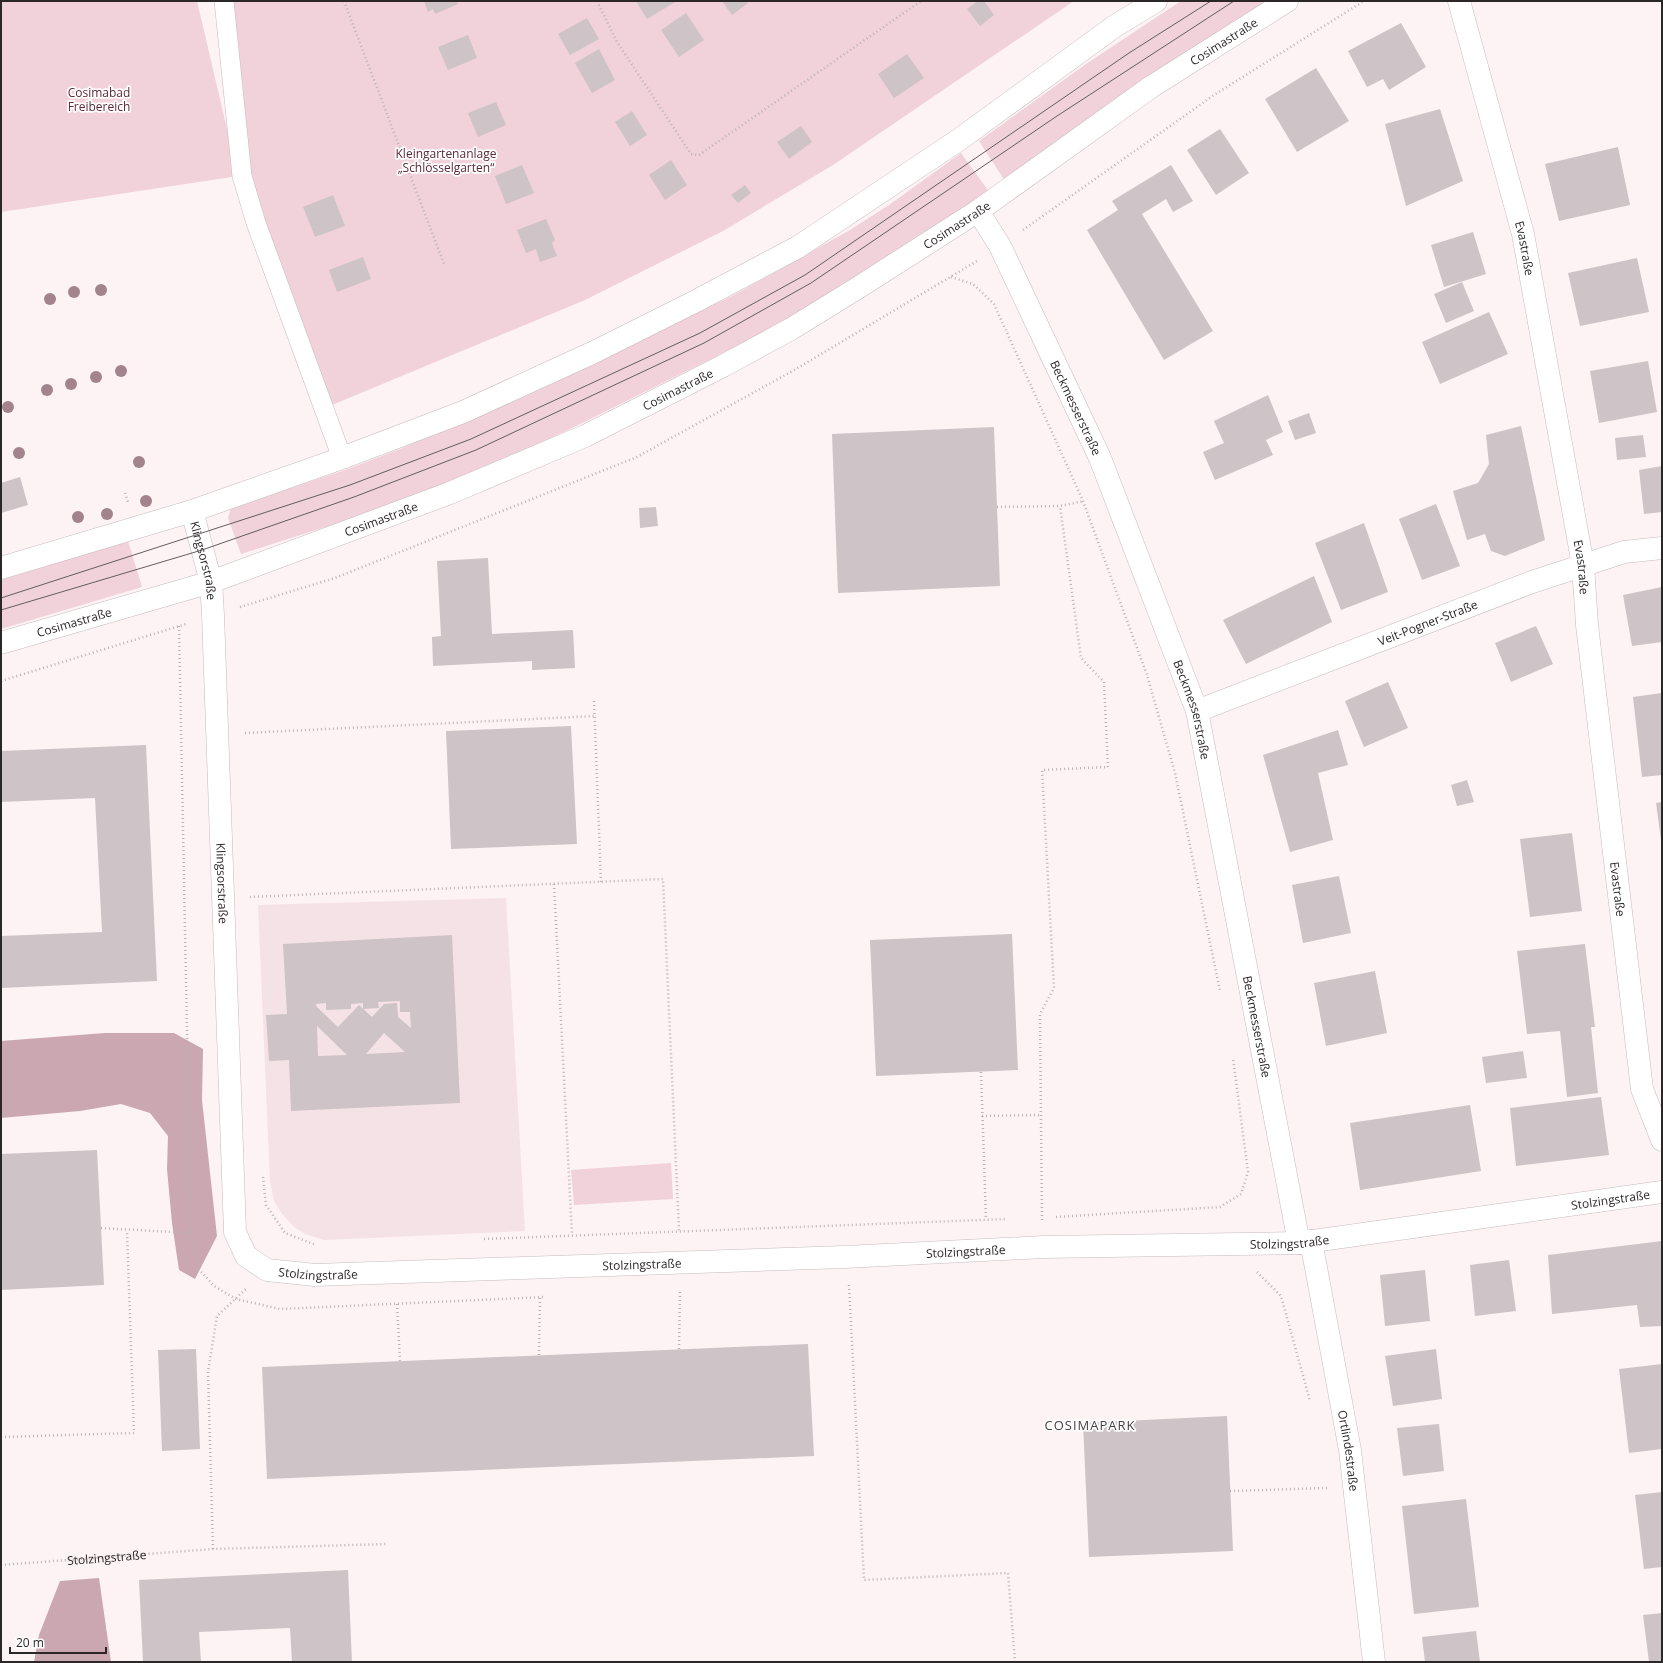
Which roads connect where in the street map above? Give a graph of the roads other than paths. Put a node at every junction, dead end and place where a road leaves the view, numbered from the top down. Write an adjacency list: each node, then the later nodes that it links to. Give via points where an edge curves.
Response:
1 (224, 1): 6 (lane, via 242,176 256,223)
2 (1156, 1): 6 (street, via 1115,26 960,139 798,247 592,353 463,412)
3 (1287, 1): 5 (street, Cosimastraße, via 1151,88)
4 (1459, 1): 9 (street, Evastraße, via 1522,234)
5 (978, 211): 11 (street, Cosimastraße, via 791,328 585,436 450,493); 13 (street, Beckmesserstraße, via 1000,246 1100,458)
6 (342, 458): 7 (street)
7 (192, 511): 10 (street); 11 (street, Klingsorstraße)
8 (1662, 548): 9 (street, Veit-Pogner-Straße, via 1624,552)
9 (1583, 565): 13 (street, Veit-Pogner-Straße, via 1532,582); 14 (street, Evastraße, via 1587,625 1642,1089)
10 (1, 568)
11 (211, 582): 12 (street, Cosimastraße); 17 (street, Klingsorstraße, via 236,1232)
12 (1, 643)
13 (1197, 711): 16 (street, Beckmesserstraße)
14 (1662, 1140)
15 (1662, 1192): 16 (street, Stolzingstraße)
16 (1305, 1242): 17 (street, Stolzingstraße, via 1044,1247 845,1257 315,1274 267,1270); 18 (street, Ortlindestraße, via 1350,1450)
17 (246, 1256)
18 (1374, 1662)

